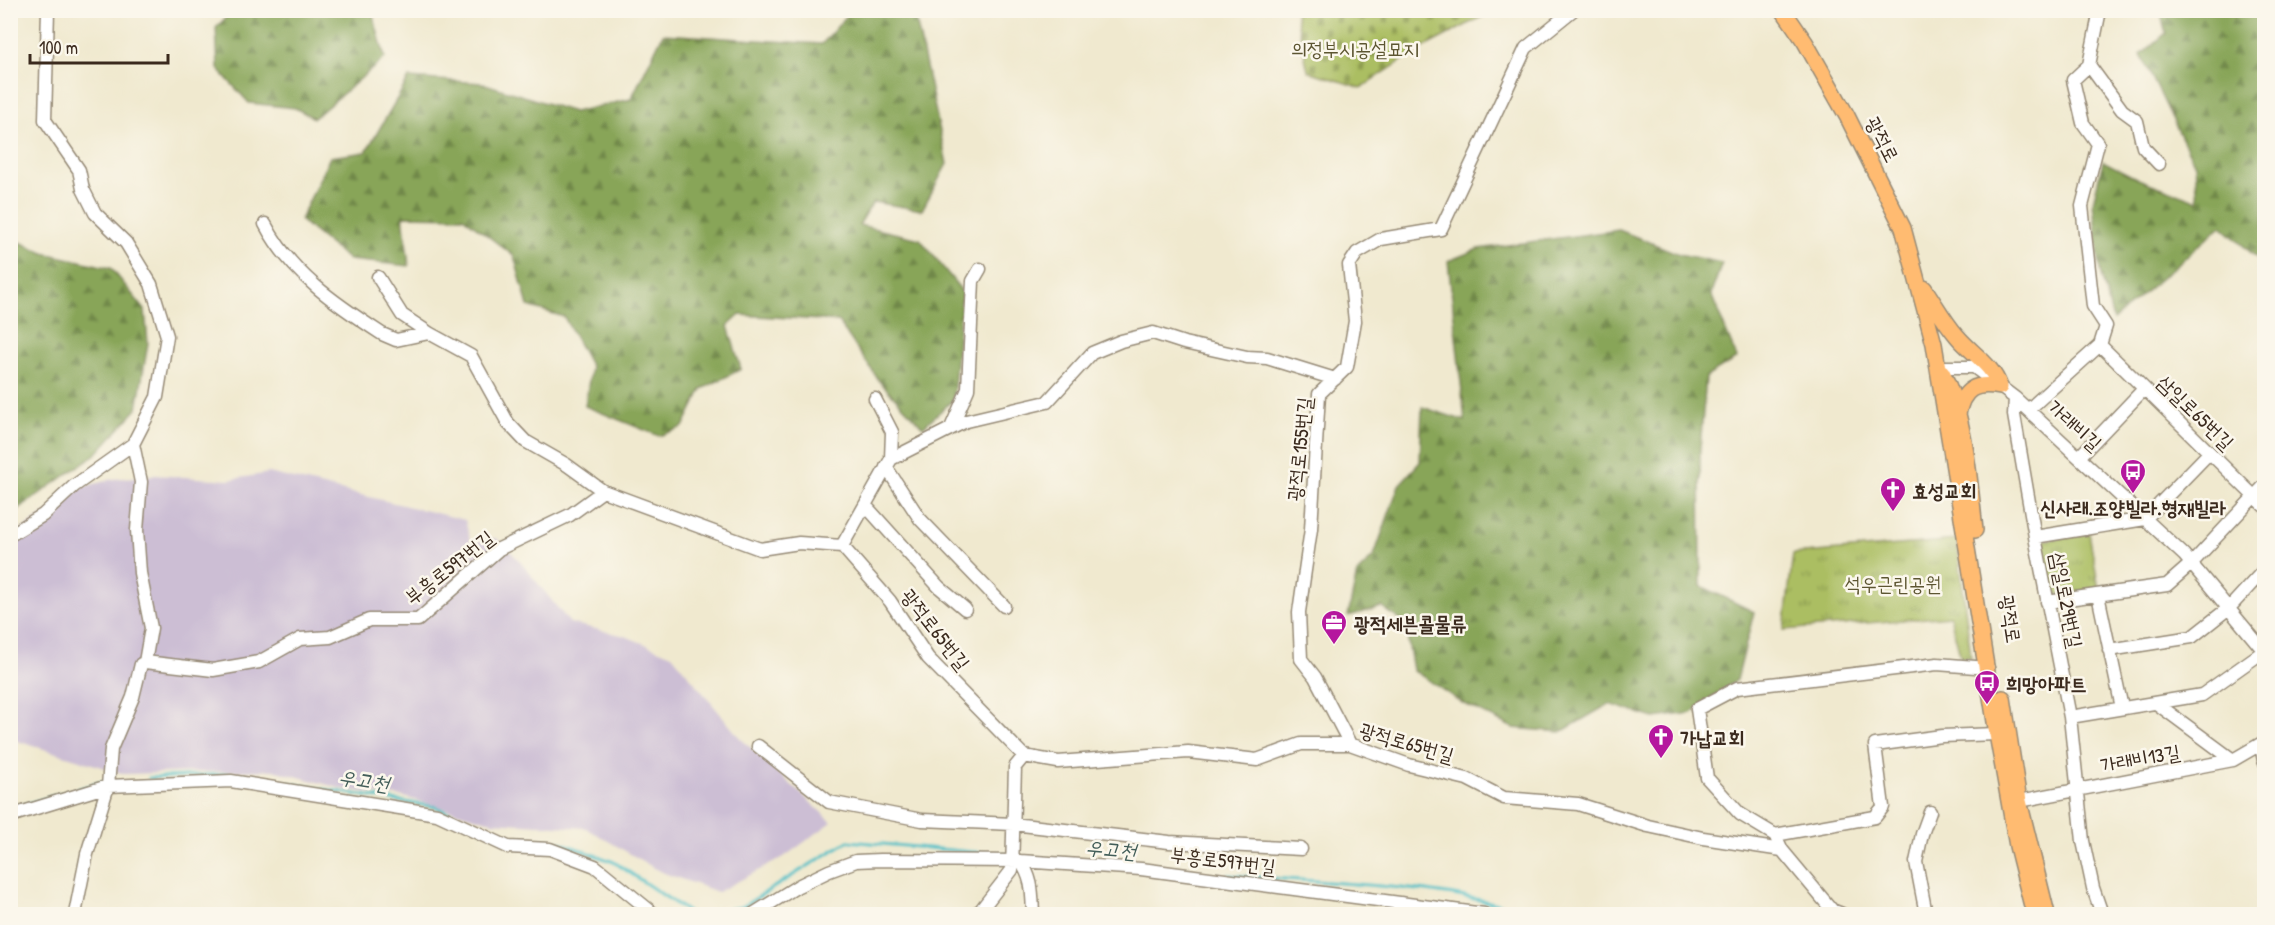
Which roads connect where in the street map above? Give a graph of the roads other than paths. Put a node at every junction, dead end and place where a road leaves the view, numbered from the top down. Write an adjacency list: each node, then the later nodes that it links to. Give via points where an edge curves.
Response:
1 (48, 10): 22 (street, via 45,120 79,170 95,213 126,243 151,284 167,336 157,397)
2 (1573, 10): 14 (street, 광적로155번길, via 1526,48 1441,229 1381,239 1357,253 1349,265 1355,321 1347,367)
3 (1783, 10): 9 (main road, 광적로, via 1873,164 1903,228)
4 (2100, 10): 5 (street)
5 (2089, 65): 6 (street, via 2122,110 2137,121 2143,147); 12 (street, via 2073,80 2083,123 2098,144 2082,206 2093,306 2106,326)
6 (2159, 164)
7 (265, 224): 11 (street, via 301,276 363,322 396,340)
8 (980, 269): 21 (street, via 973,281 968,389)
9 (1915, 273): 13 (main road, 광적로); 15 (main road, via 1944,320 1991,370)
10 (378, 277): 11 (street, via 402,315)
11 (429, 333): 27 (street, via 471,356 508,423 525,441)
12 (2100, 345): 16 (street, 삼일로65번길); 19 (street)
13 (1939, 367): 15 (street, 가래비길, via 1974,367); 20 (main road, 광적로, via 1952,391); 45 (main road, 광적로)
14 (1335, 379): 21 (street, via 1267,358 1247,357 1153,333 1092,353 1047,402); 50 (street, 광적로155번길, via 1319,394 1311,529 1299,612 1301,660 1315,678)
15 (2000, 387): 17 (street, 가래비길); 20 (main road, via 1977,385 1968,389)
16 (2144, 389): 23 (street, 삼일로65번길); 24 (street)
17 (2015, 398): 19 (street, 가래비길); 33 (street, 삼일로29번길, via 2014,415)
18 (875, 399): 25 (street, via 892,432)
19 (2028, 410): 24 (street, 가래비길)
20 (1957, 420): 58 (main road, 광적로)
21 (951, 428): 25 (street)
22 (133, 444): 32 (street, via 74,486 43,515); 44 (street, via 141,482 137,530 140,573 151,628)
23 (2209, 453): 28 (street, 삼일로65번길); 31 (street)
24 (2080, 456): 31 (street, 가래비길)
25 (888, 463): 29 (street); 39 (street, via 920,519)
26 (2265, 486): 28 (street)
27 (603, 491): 34 (street, via 760,549 799,543); 44 (street, 부흥로597번길, via 570,515 499,549 418,621 369,620 330,637 300,639 259,662 213,670)
28 (2254, 497): 30 (street, 삼일로65번길); 35 (street)
29 (865, 505): 34 (street); 41 (street, 광적로65번길, via 939,587)
30 (2265, 506)
31 (2145, 519): 33 (street); 35 (street, 가래비길)
32 (10, 535)
33 (2035, 537): 38 (street, 삼일로29번길)
34 (842, 546): 53 (street, 광적로65번길, via 890,601 928,658)
35 (2192, 563): 37 (street, via 2167,585); 40 (street, 가래비길)
36 (2265, 570): 40 (street)
37 (2098, 595): 38 (street); 42 (street)
38 (2047, 602): 48 (street, 삼일로29번길)
39 (1004, 606)
40 (2230, 607): 42 (street, via 2192,637); 43 (street, 가래비길)
41 (965, 609)
42 (2109, 650): 47 (street)
43 (2264, 651): 46 (street, via 2202,695)
44 (145, 662): 56 (street, via 111,749)
45 (1988, 668): 49 (main road, 광적로); 62 (street, via 1937,664 1737,688 1697,709 1707,778 1740,814)
46 (2156, 703): 47 (street); 54 (street)
47 (2122, 708): 48 (street)
48 (2070, 717): 57 (street, 삼일로29번길)
49 (1997, 734): 62 (street, via 1875,745 1883,807 1875,817); 74 (main road, 광적로)
50 (1350, 744): 53 (street, 광적로65번길, via 1301,744 1257,760 1188,752 1058,762); 64 (street, 광적로65번길, via 1409,765 1467,779 1504,798 1578,804 1648,826)
51 (2263, 744): 54 (street, 가래비13길); 55 (street)
52 (758, 746): 61 (street, via 829,802 922,820)
53 (1024, 756): 61 (street, via 1015,767)
54 (2233, 760): 57 (street, 가래비13길)
55 (2265, 761)
56 (108, 786): 60 (street); 66 (street, via 87,854); 67 (street, via 231,781 436,814 508,847 550,849 595,866)
57 (2076, 789): 58 (street, 가래비13길); 76 (street, 삼일로29번길, via 2087,860)
58 (2019, 801): 75 (main road, 광적로)
59 (1930, 812): 73 (street, via 1916,862)
60 (10, 816)
61 (1013, 826): 63 (street, via 1168,842); 65 (street)
62 (1774, 835): 64 (street)
63 (1301, 849)
64 (1782, 850): 72 (street, via 1832,910)
65 (1014, 860): 68 (street, 부흥로597번길, via 856,861 798,886); 69 (street, via 1012,870); 70 (street, via 1028,872); 71 (street, 부흥로597번길, via 1141,869)
66 (75, 915)
67 (654, 915)
68 (753, 915)
69 (974, 915)
70 (1033, 915)
71 (1484, 915)
72 (1842, 915)
73 (1926, 915)
74 (2034, 915)
75 (2047, 915)
76 (2102, 915)

